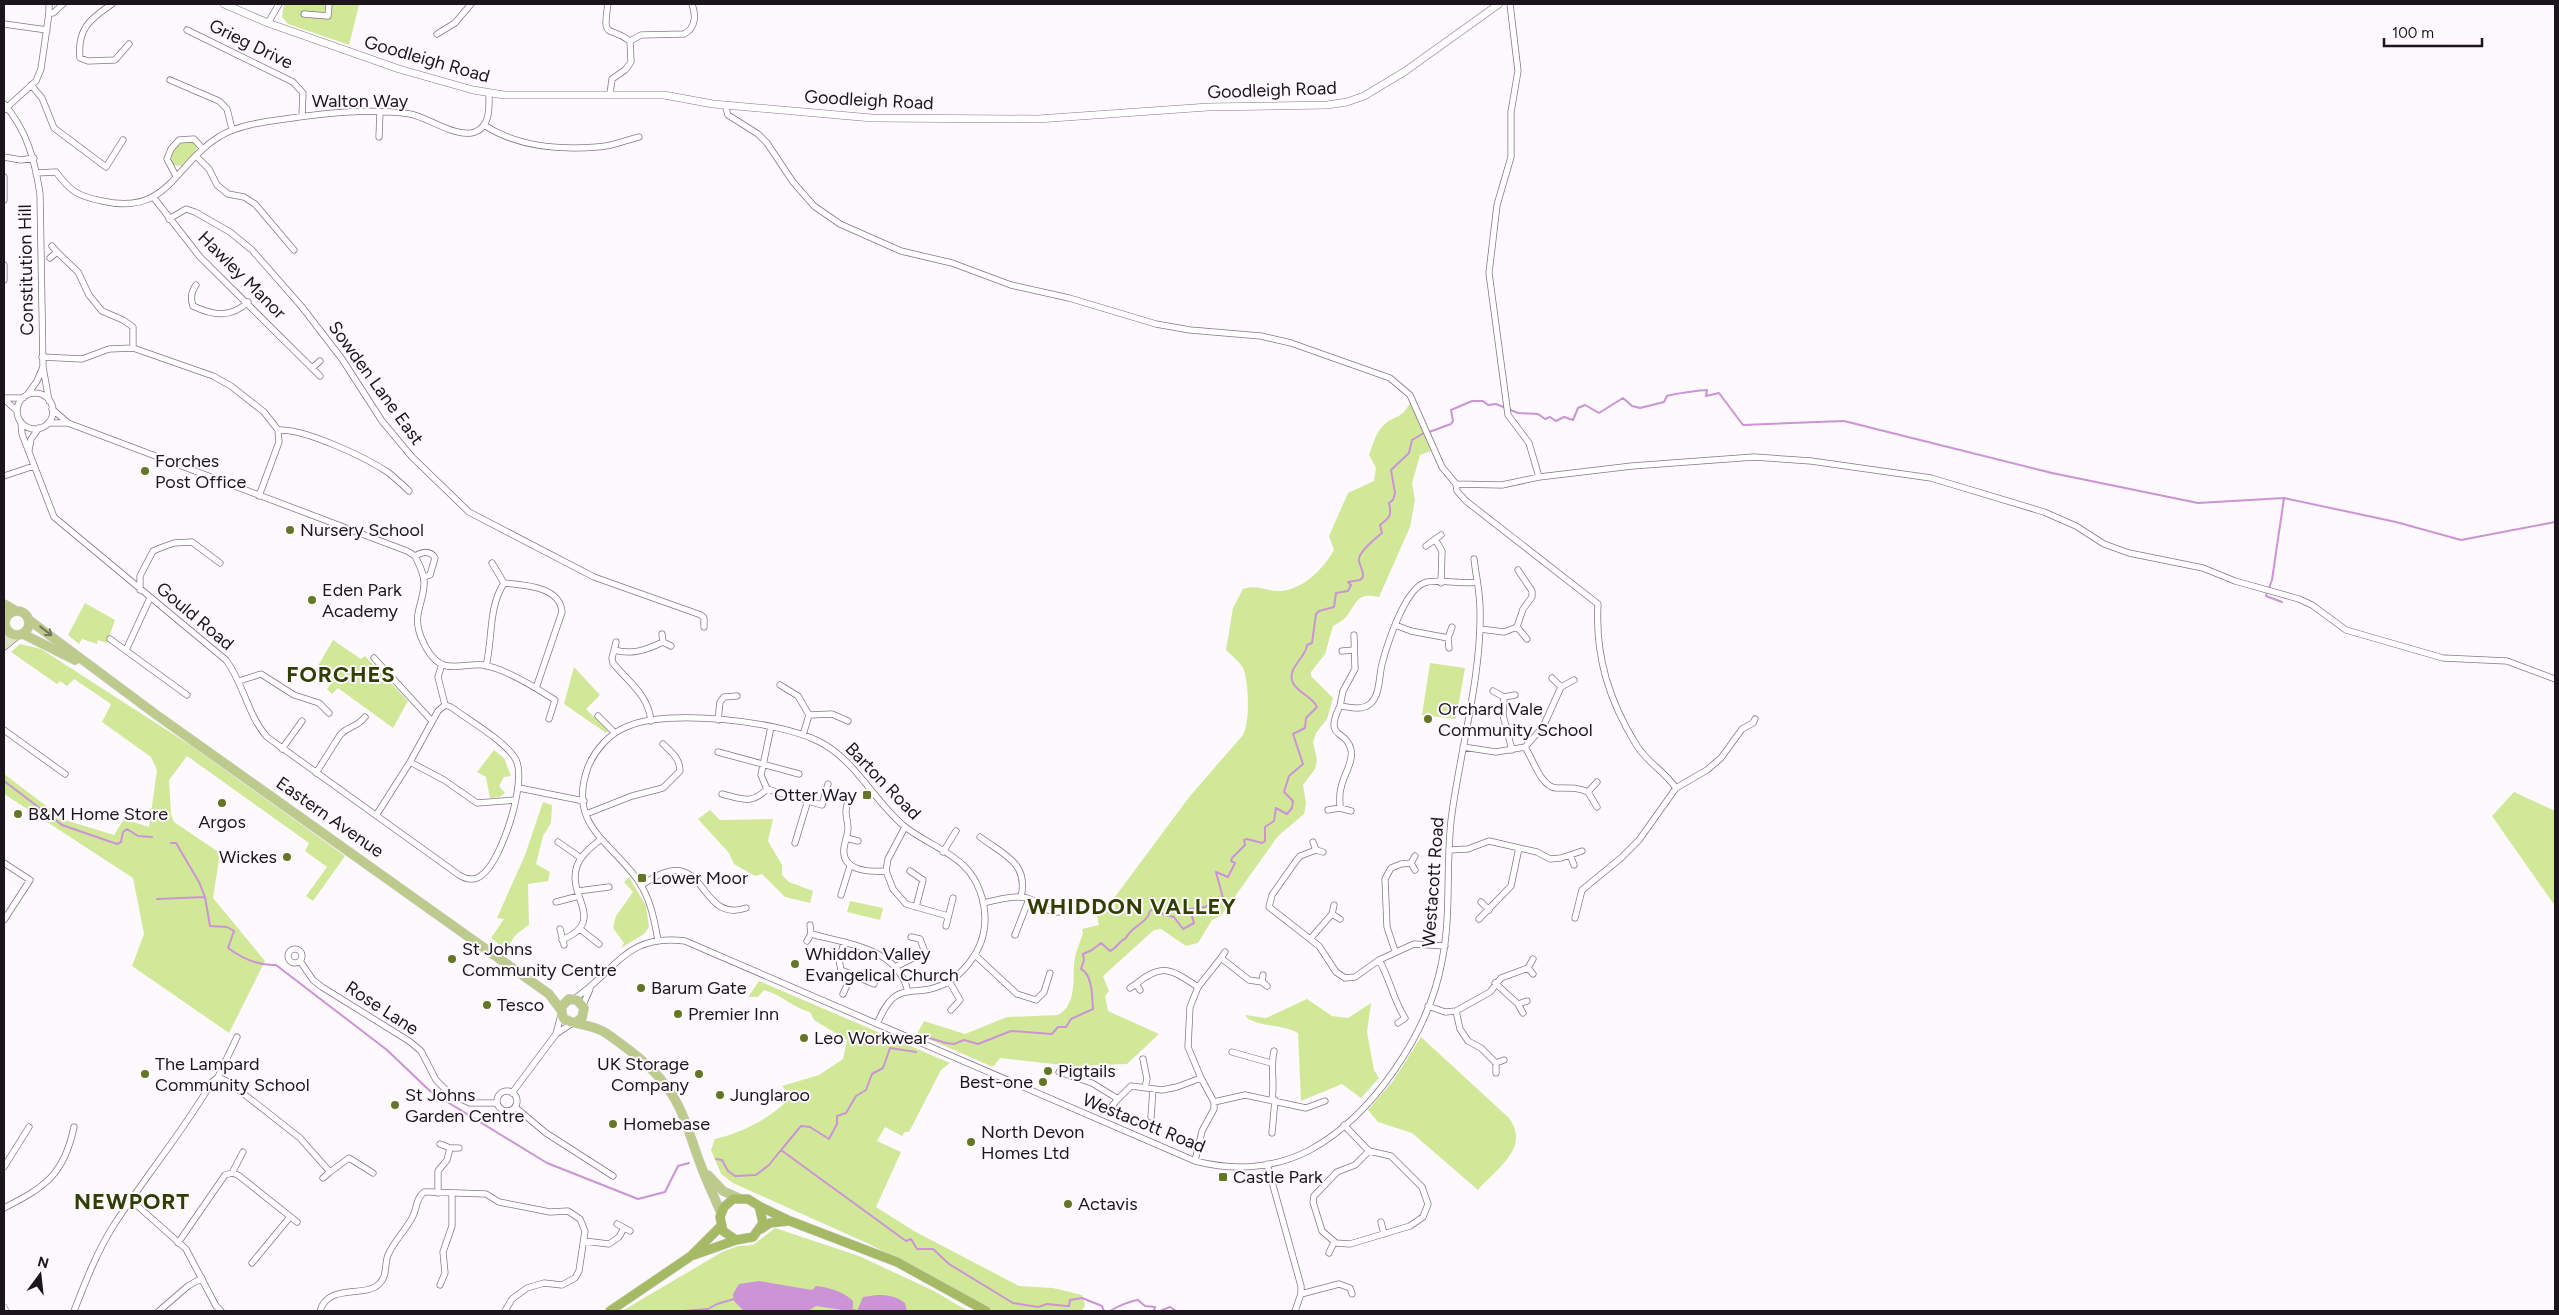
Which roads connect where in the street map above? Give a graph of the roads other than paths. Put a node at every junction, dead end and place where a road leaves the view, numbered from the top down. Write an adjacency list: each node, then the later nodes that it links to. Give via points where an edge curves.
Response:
1 (49, 4): 12 (street)
2 (63, 4): 12 (street)
3 (112, 4): 20 (street, via 90,19 82,34 80,58 88,61 115,60)
4 (224, 4): 14 (street, Goodleigh Road)
5 (279, 4): 14 (street)
6 (330, 4): 13 (street, via 328,16)
7 (471, 4): 18 (street, via 455,23)
8 (608, 4): 19 (street, via 606,27 609,32)
9 (692, 4): 19 (street, via 694,24 689,32 641,35)
10 (1499, 4): 25 (street, Goodleigh Road, via 1404,72 1364,96 1327,105 1208,107 1038,119 872,118)
11 (1510, 4): 71 (street, via 1518,71 1511,112 1511,157 1497,205 1489,273 1508,414 1528,443)
12 (49, 13): 16 (street)
13 (304, 14)
14 (268, 23): 23 (street, Goodleigh Road, via 407,71)
15 (4, 24): 16 (street)
16 (47, 30): 22 (street, via 41,69)
17 (188, 30): 28 (street, Grieg Drive, via 293,82 303,93)
18 (437, 34)
19 (630, 40): 24 (street, via 631,62 612,79)
20 (129, 44)
21 (170, 80): 30 (street, via 219,101 227,109)
22 (31, 85): 26 (street); 33 (street, via 42,98 54,128 106,167)
23 (489, 92): 24 (street, Goodleigh Road, via 504,95); 29 (street)
24 (610, 94): 25 (street, Goodleigh Road, via 664,95)
25 (726, 105): 72 (street, via 728,115 766,143 814,206 840,224 901,251 1156,324 1262,336 1291,343 1390,378 1410,395 1442,467)
26 (5, 107): 37 (street, Constitution Hill, via 22,130)
27 (380, 112): 28 (street, Walton Way); 29 (street, Walton Way, via 411,115 466,133 474,133); 31 (street)
28 (302, 116): 30 (street, Walton Way)
29 (484, 125): 32 (street, via 522,143 567,147 599,147)
30 (232, 129): 34 (street, Walton Way)
31 (379, 136)
32 (639, 137)
33 (123, 140)
34 (203, 149): 35 (street, Walton Way); 39 (street, via 194,139 179,140 167,159)
35 (196, 156): 39 (street, Walton Way); 45 (street, via 209,169 217,185 228,194 244,197 255,204)
36 (4, 157): 37 (street)
37 (34, 158): 38 (street, Constitution Hill)
38 (36, 173): 41 (street, via 56,172 72,192 111,204 136,204); 53 (street, Constitution Hill, via 40,194)
39 (176, 176): 41 (street, Walton Way)
40 (4, 177): 42 (street)
41 (154, 198): 43 (street, Hawley Manor)
42 (4, 200)
43 (169, 219): 51 (street, Hawley Manor, via 200,257); 95 (street, Sowden Lane East, via 186,209 195,212 230,232 252,250 302,307 406,450 435,482 470,512 594,577 701,615)
44 (52, 246): 46 (street)
45 (294, 250)
46 (57, 252): 47 (street); 52 (street, via 78,272 94,303 102,311 133,327)
47 (50, 258)
48 (4, 265): 49 (street)
49 (4, 280)
50 (196, 285): 51 (street, via 191,301 201,310 231,314)
51 (248, 302): 56 (street, Hawley Manor)
52 (133, 348): 53 (street, via 109,349 82,359); 67 (street, via 213,376 231,386 264,412)
53 (42, 357): 55 (street, Constitution Hill)
54 (320, 360): 56 (street)
55 (43, 367): 58 (street); 60 (street, Constitution Hill)
56 (312, 368): 57 (street, Hawley Manor)
57 (320, 376)
58 (25, 397): 59 (street); 60 (street, via 41,394); 62 (street)
59 (4, 398): 62 (street)
60 (49, 401): 61 (street)
61 (52, 409): 64 (street); 65 (street)
62 (17, 411): 63 (street)
63 (21, 422): 66 (street, via 28,428); 68 (street, Gould Road)
64 (48, 423): 65 (street); 66 (street)
65 (68, 423): 74 (street)
66 (39, 428): 68 (street, via 31,439)
67 (278, 430): 73 (street, via 296,430 370,462); 74 (street, via 279,442)
68 (29, 450): 69 (street, Gould Road)
69 (34, 466): 70 (street); 85 (street, Gould Road, via 54,517)
70 (4, 476)
71 (1539, 477): 72 (street, via 1502,485); 120 (street, via 1641,465 1754,458 1812,461 1931,478 2044,512 2076,526 2104,544 2129,553 2203,568 2312,605 2346,630 2443,658 2507,661)
72 (1456, 484): 164 (street, via 1457,491 1466,501 1598,604 1597,643 1617,710 1638,747)
73 (409, 491)
74 (259, 496): 78 (street)
75 (1441, 535): 76 (street)
76 (1435, 539): 77 (street); 88 (street, via 1442,551)
77 (1426, 546)
78 (415, 556): 84 (street); 84 (street, via 429,552 435,558 430,575)
79 (1474, 560): 86 (street, Westacott Road)
80 (220, 563): 83 (street, via 198,544 187,541 174,543 153,551)
81 (492, 563): 87 (street)
82 (1518, 570): 98 (street, via 1532,591 1532,597 1523,609)
83 (140, 576): 85 (street); 89 (street)
84 (424, 577): 116 (street, via 418,607 418,629 427,649)
85 (128, 579): 89 (street, Gould Road)
86 (1478, 582): 88 (street); 99 (street, Westacott Road)
87 (504, 583): 117 (street, via 493,610 491,648); 125 (street, via 534,586 562,606)
88 (1441, 583): 94 (street, via 1429,582 1419,586)
89 (140, 590): 90 (street, Gould Road)
90 (150, 598): 111 (street); 122 (street, Gould Road, via 226,660)
91 (4, 604): 92 (main road)
92 (16, 611): 93 (main road, via 24,613); 96 (main road, via 8,615)
93 (29, 620): 101 (main road, via 29,628); 118 (main road, Eastern Avenue, one-way to 118)
94 (1395, 625): 103 (street); 132 (street, via 1382,663 1376,698 1366,707)
95 (704, 627)
96 (4, 628): 101 (main road)
97 (1452, 628): 103 (street)
98 (1517, 628): 99 (street, via 1504,632); 105 (street)
99 (1480, 629): 149 (street, Westacott Road)
100 (662, 634): 107 (street)
101 (20, 635): 108 (main road); 118 (main road, Eastern Avenue)
102 (1354, 635): 113 (street)
103 (1448, 638): 110 (street)
104 (110, 639): 111 (street)
105 (1527, 639)
106 (616, 642): 112 (street)
107 (663, 642): 109 (street); 112 (street, via 631,653)
108 (4, 646)
109 (671, 646)
110 (1450, 648)
111 (126, 650): 127 (street)
112 (614, 650): 139 (street, via 613,663 644,696)
113 (1354, 650): 114 (street); 132 (street, via 1354,669 1343,691)
114 (1342, 652)
115 (374, 658): 142 (street)
116 (442, 664): 117 (street, via 448,667); 131 (street, via 438,677)
117 (486, 666): 125 (street)
118 (91, 667): 257 (main road, Eastern Avenue)
119 (1552, 678): 124 (street)
120 (2555, 679)
121 (1574, 680): 124 (street)
122 (239, 681): 133 (street, via 261,674 294,695 319,703); 151 (street, Gould Road, via 255,723)
123 (780, 685): 134 (street, via 798,696)
124 (1561, 687): 150 (street, via 1542,727)
125 (536, 688): 138 (street, via 555,700)
126 (1493, 691): 130 (street)
127 (186, 695)
128 (1515, 695): 130 (street)
129 (737, 696): 140 (street, via 724,697 720,702)
130 (1504, 697): 152 (street, via 1503,715)
131 (445, 705): 142 (street); 163 (street, via 506,748 516,759 520,770)
132 (1340, 706): 173 (street, via 1335,731 1349,743 1352,753 1340,789)
133 (329, 713)
134 (809, 715): 143 (street, via 832,714); 147 (street)
135 (365, 716): 154 (street, via 358,727 343,731)
136 (598, 716): 146 (street)
137 (1755, 719): 164 (street, via 1742,729 1721,758)
138 (549, 720)
139 (650, 720): 140 (street, Barton Road); 146 (street, Barton Road)
140 (718, 720): 144 (street, Barton Road)
141 (302, 721): 151 (street)
142 (432, 721): 156 (street)
143 (848, 721)
144 (771, 727): 147 (street, Barton Road); 157 (street)
145 (4, 730): 159 (street)
146 (615, 733): 170 (street, Barton Road, via 599,748 588,767)
147 (803, 735): 178 (street, Barton Road, via 828,746 848,762 884,808)
148 (663, 744): 177 (street, via 680,764 680,771 664,788 632,796)
149 (1463, 747): 152 (street, via 1496,752); 189 (street, Westacott Road)
150 (1526, 748): 152 (street); 166 (street, via 1545,783 1555,788 1572,787)
151 (282, 750): 158 (street, Gould Road)
152 (1512, 750)
153 (718, 752): 157 (street)
154 (329, 754): 155 (street); 158 (street)
155 (336, 755)
156 (410, 762): 168 (street, via 477,803); 176 (street)
157 (762, 764): 160 (street); 165 (street, via 761,775)
158 (316, 773): 176 (street, Gould Road)
159 (65, 774)
160 (799, 774)
161 (1597, 782): 166 (street)
162 (828, 784): 169 (street, via 822,805)
163 (519, 788): 168 (street); 170 (street)
164 (1676, 788): 220 (street, via 1639,840 1582,890)
165 (767, 789): 167 (street, via 758,798 750,800); 169 (street)
166 (1588, 792): 172 (street)
167 (722, 794)
168 (515, 800): 176 (street, Gould Road, via 491,866 474,879 465,879)
169 (808, 800): 186 (street)
170 (584, 801): 177 (street, Barton Road)
171 (847, 805): 181 (street)
172 (1597, 806)
173 (1340, 808): 174 (street); 175 (street)
174 (1328, 810)
175 (1351, 812)
176 (376, 814)
177 (586, 814): 182 (street, Barton Road)
178 (905, 827): 191 (street, Barton Road); 201 (street, via 890,852)
179 (956, 831): 191 (street)
180 (980, 837): 207 (street, via 1018,866 1024,880)
181 (846, 838): 184 (street); 199 (street, via 844,852)
182 (600, 840): 195 (street); 203 (street, Barton Road)
183 (558, 842): 195 (street)
184 (858, 842)
185 (1313, 842): 188 (street)
186 (795, 843)
187 (1519, 848): 189 (street, via 1489,841); 193 (street, via 1550,859); 216 (street, via 1511,886)
188 (1316, 850): 192 (street); 231 (street, via 1300,856 1269,901 1271,910)
189 (1449, 850): 236 (street, Westacott Road)
190 (1582, 851): 193 (street)
191 (943, 852): 212 (street, Barton Road, via 964,867 980,891)
192 (1323, 852)
193 (1570, 855): 198 (street)
194 (1415, 856): 196 (street)
195 (581, 858): 205 (street, via 575,875)
196 (1411, 863): 200 (street); 237 (street, via 1391,868 1386,879 1387,927)
197 (4, 864): 222 (street, via 30,880)
198 (1574, 865)
199 (850, 866): 201 (street); 206 (street)
200 (1414, 870)
201 (886, 871): 214 (street, via 896,895 906,904)
202 (910, 871): 214 (street, via 923,880)
203 (641, 886): 215 (street, via 664,872 680,871 692,876 718,907 733,912); 232 (street, Barton Road, via 650,902)
204 (608, 887): 205 (street)
205 (578, 893): 210 (street); 227 (street, via 584,916)
206 (841, 895)
207 (1021, 897): 209 (street); 212 (street)
208 (953, 898): 219 (street)
209 (1029, 899): 217 (street, via 1048,912); 229 (street)
210 (556, 902)
211 (1481, 902): 216 (street)
212 (983, 903): 239 (street, Barton Road, via 984,930)
213 (1334, 905): 218 (street)
214 (916, 907): 219 (street)
215 (746, 908)
216 (1489, 910): 223 (street)
217 (1067, 911)
218 (1332, 914): 221 (street); 231 (street)
219 (948, 916): 225 (street)
220 (1575, 918)
221 (1340, 919)
222 (4, 920)
223 (1479, 920)
224 (810, 925): 228 (street)
225 (946, 926)
226 (560, 929): 227 (street, via 563,943)
227 (580, 929): 235 (street)
228 (811, 934): 233 (street); 234 (street)
229 (1016, 935)
230 (911, 937): 244 (street, via 920,939 925,952)
231 (1311, 938): 242 (street, via 1323,950 1336,972 1345,978 1355,977)
232 (658, 940): 255 (street, via 631,949); 270 (street, Westacott Road, via 685,942 702,948)
233 (806, 941)
234 (844, 943): 244 (street, via 882,954); 248 (street, via 838,964)
235 (599, 944)
236 (1445, 946): 237 (street, via 1414,944); 262 (street, Westacott Road)
237 (1395, 951): 242 (street)
238 (1225, 952): 240 (street)
239 (975, 955): 246 (street, via 1016,994 1036,1000 1044,992); 249 (street, Barton Road)
240 (1221, 958): 250 (street, via 1249,980); 253 (street)
241 (1533, 959): 245 (street)
242 (1379, 960): 269 (street, via 1387,973 1393,998 1405,1018)
243 (300, 961): 291 (street, Rose Lane, via 322,988 416,1046 428,1061 436,1080 450,1094 470,1103)
244 (897, 966): 256 (street)
245 (1528, 968): 247 (street); 251 (street)
246 (1050, 974)
247 (1533, 974)
248 (851, 976): 252 (street); 258 (street)
249 (949, 981): 256 (street, Barton Road, via 932,989); 264 (street, via 960,1000)
250 (1264, 981)
251 (1495, 983): 261 (street); 265 (street, via 1490,992)
252 (874, 984)
253 (1198, 987): 254 (street, via 1176,972 1163,969 1146,976 1138,987); 283 (street, via 1190,1007 1188,1047)
254 (1130, 988)
255 (590, 989): 259 (street); 263 (street)
256 (908, 992): 270 (street, Barton Road, via 893,998)
257 (549, 994): 259 (main road, Eastern Avenue); 266 (main road, Eastern Avenue)
258 (843, 994)
259 (570, 1000): 263 (main road, Eastern Avenue); 266 (main road)
260 (1527, 1001): 261 (street)
261 (1518, 1004): 267 (street)
262 (1428, 1006): 265 (street, via 1445,1012); 295 (street, Westacott Road, via 1400,1061 1375,1095)
263 (584, 1009): 268 (main road); 271 (main road)
264 (951, 1010)
265 (1456, 1011): 279 (street, via 1460,1028 1468,1041 1481,1048)
266 (561, 1012): 268 (main road, Eastern Avenue, via 568,1021); 272 (street)
267 (1523, 1013)
268 (575, 1022): 271 (main road); 272 (street)
269 (1398, 1023)
270 (877, 1024): 304 (street, Westacott Road)
271 (598, 1028): 305 (main road, via 631,1052 667,1086 686,1124)
272 (556, 1034): 286 (street)
273 (237, 1037): 282 (street)
274 (1274, 1050): 278 (street)
275 (1232, 1052): 278 (street)
276 (1143, 1059): 284 (street)
277 (1504, 1060): 279 (street)
278 (1271, 1063): 288 (street)
279 (1496, 1063): 281 (street)
280 (1059, 1072): 287 (street, via 1092,1083)
281 (1496, 1073)
282 (218, 1078): 308 (street, via 230,1083 300,1138); 316 (street, via 212,1082)
283 (1201, 1078): 285 (street, via 1177,1087); 289 (street)
284 (1146, 1087): 285 (street); 287 (street, via 1132,1086)
285 (1153, 1089): 294 (street)
286 (512, 1093): 291 (street, via 501,1093); 293 (street, via 517,1101)
287 (1118, 1099): 292 (street)
288 (1273, 1100): 289 (street, via 1245,1095); 290 (street, via 1306,1108); 298 (street)
289 (1214, 1102): 304 (street, via 1212,1116 1202,1131)
290 (1325, 1102)
291 (496, 1103): 293 (street, via 502,1111)
292 (1112, 1106)
293 (515, 1107): 311 (street, via 546,1133)
294 (1151, 1117)
295 (1344, 1125): 303 (street); 306 (street, Westacott Road, via 1310,1150)
296 (28, 1127): 307 (street)
297 (74, 1127): 318 (street, via 64,1163 55,1175 34,1192)
298 (1272, 1133)
299 (440, 1144): 300 (street)
300 (450, 1148): 301 (street); 313 (street, via 447,1160 438,1171)
301 (459, 1148)
302 (243, 1152): 309 (street)
303 (1369, 1152): 329 (street, via 1391,1156 1422,1187 1428,1200 1426,1212 1417,1222); 332 (street, via 1361,1161 1337,1172 1314,1196 1322,1232)
304 (1195, 1161): 306 (street, Westacott Road, via 1231,1167)
305 (699, 1163): 315 (main road, via 717,1186); 319 (main road)
306 (1267, 1164): 339 (street)
307 (4, 1167)
308 (330, 1172): 310 (street, via 349,1158); 312 (street)
309 (232, 1173): 320 (street, via 238,1174); 333 (street, via 226,1175)
310 (373, 1173)
311 (612, 1176)
312 (324, 1178)
313 (438, 1193): 314 (street); 344 (street, via 421,1194 412,1217 388,1256 384,1278 379,1285 325,1300)
314 (452, 1193): 331 (street, via 486,1194 499,1202 550,1212 568,1211 584,1226); 338 (street, via 452,1226 443,1252 448,1274)
315 (740, 1198): 317 (highway); 319 (highway, via 728,1202)
316 (132, 1201): 333 (street); 341 (street, via 102,1245)
317 (759, 1206): 321 (highway); 327 (highway, via 763,1217)
318 (4, 1208)
319 (721, 1213): 325 (highway)
320 (290, 1217): 322 (street); 336 (street)
321 (790, 1221): 327 (highway, via 770,1223); 347 (highway, via 897,1262)
322 (297, 1222)
323 (1381, 1222): 329 (street)
324 (617, 1224): 326 (street)
325 (721, 1226): 330 (highway, via 726,1235); 335 (highway)
326 (624, 1228): 328 (street); 331 (street, via 619,1237 608,1244)
327 (761, 1229): 330 (highway, via 748,1240)
328 (630, 1231)
329 (1384, 1234): 332 (street, via 1350,1244)
330 (736, 1240): 335 (highway)
331 (584, 1241): 345 (street, via 579,1271 570,1283 534,1284 520,1292)
332 (1334, 1242): 334 (street)
333 (178, 1243): 337 (street, via 186,1249)
334 (1328, 1253)
335 (691, 1256): 346 (highway)
336 (252, 1263)
337 (202, 1278): 342 (street); 343 (street)
338 (440, 1285)
339 (1301, 1294): 340 (street, via 1339,1284 1350,1288); 348 (street)
340 (1352, 1294)
341 (74, 1311)
342 (159, 1311)
343 (221, 1311)
344 (320, 1311)
345 (505, 1311)
346 (610, 1311)
347 (986, 1311)
348 (1295, 1311)

